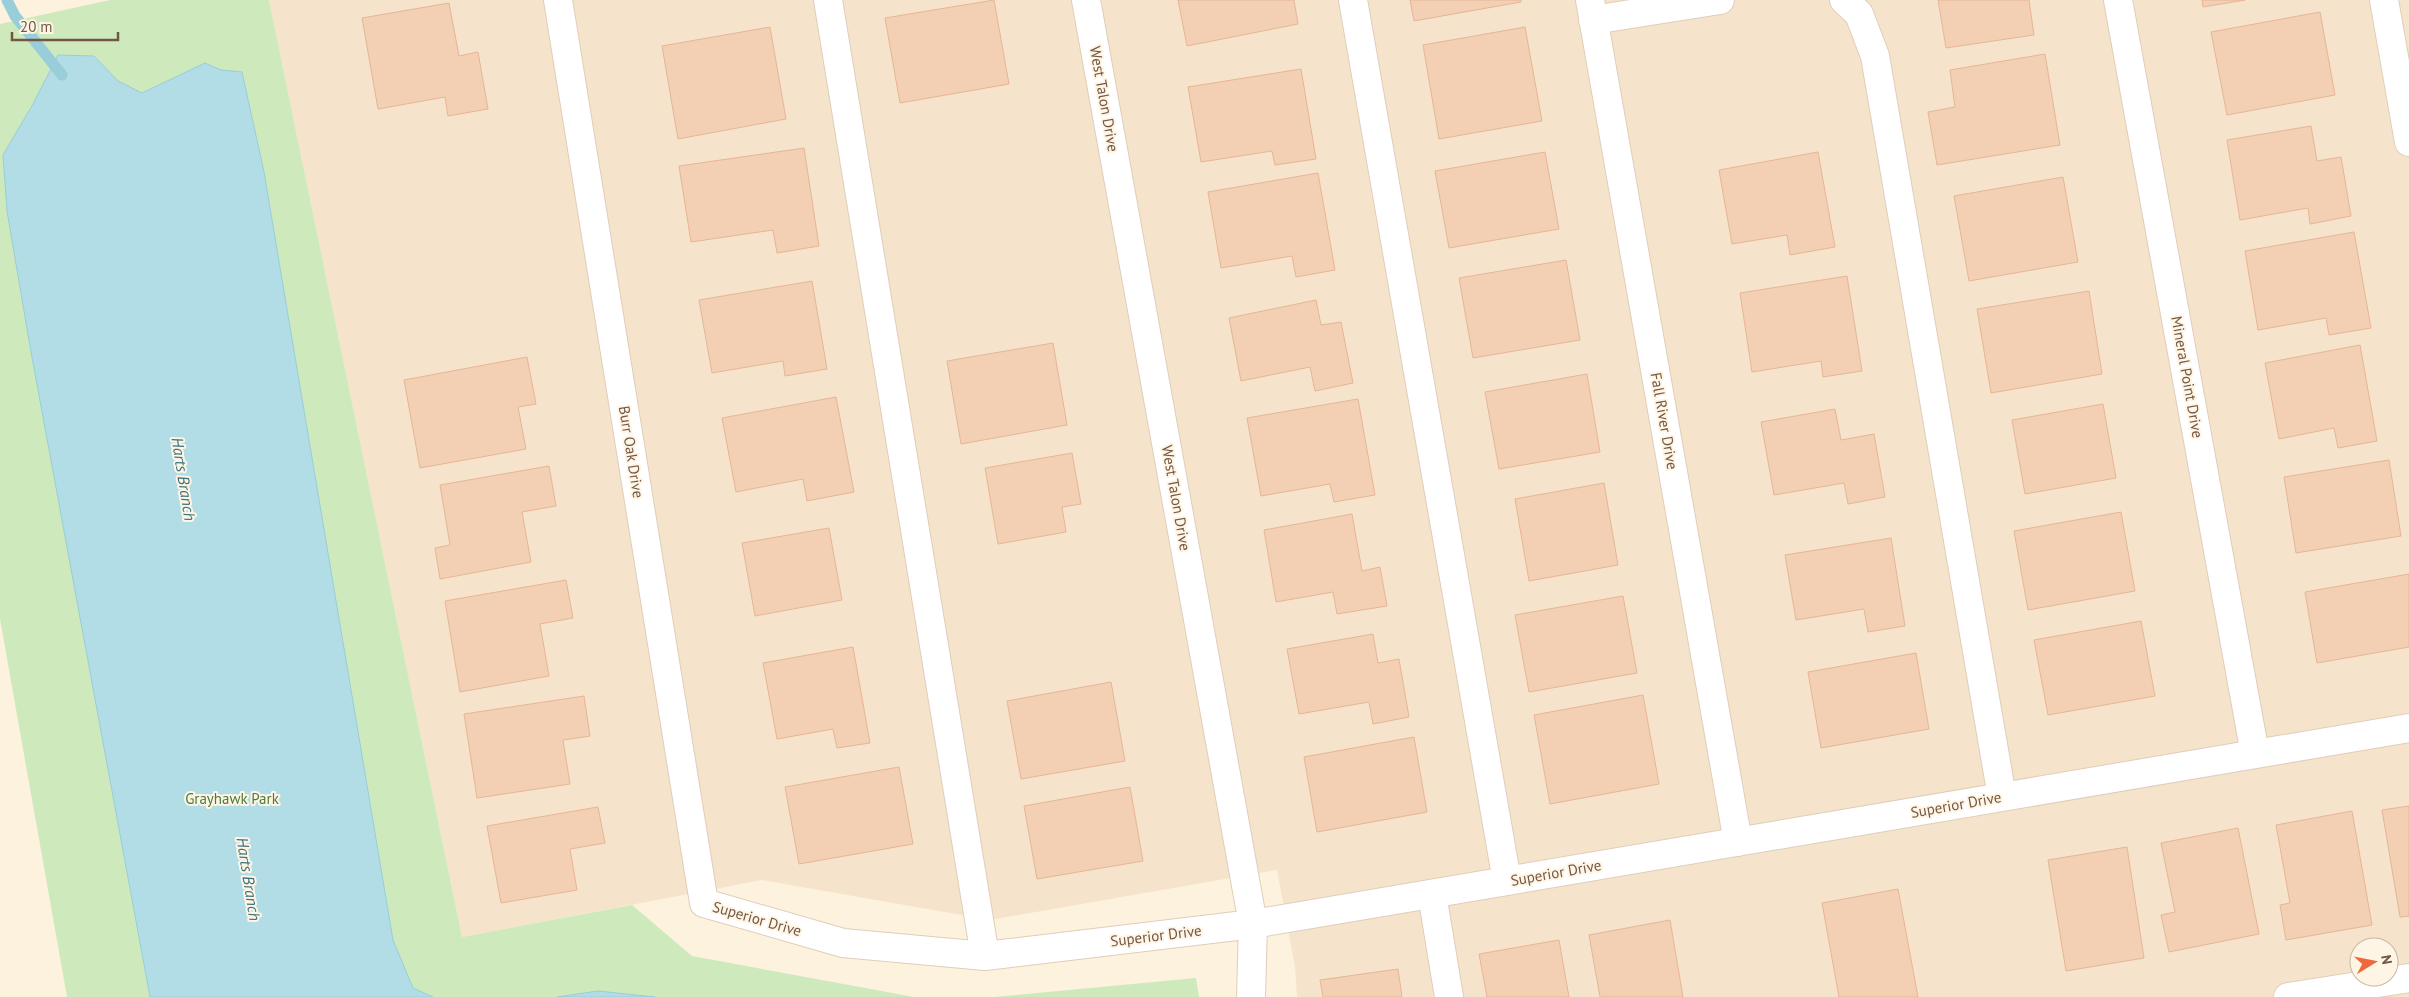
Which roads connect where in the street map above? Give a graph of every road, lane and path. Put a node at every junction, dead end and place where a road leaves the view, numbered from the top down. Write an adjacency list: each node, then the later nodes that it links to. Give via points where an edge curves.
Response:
1 (558, 0): 17 (street, Burr Oak Drive)
2 (828, 0): 19 (street)
3 (1086, 0): 18 (street, West Talon Drive)
4 (1353, 0): 15 (street)
5 (1720, 0): 9 (street)
6 (1844, 0): 13 (street, via 1859,14 1875,56)
7 (2118, 0): 12 (street, Mineral Point Drive)
8 (2384, 0): 10 (street)
9 (1591, 10): 14 (street, Fall River Drive)
10 (2409, 142)
11 (2409, 728): 12 (street, Superior Drive)
12 (2255, 754): 13 (street, Superior Drive)
13 (2002, 797): 14 (street, Superior Drive)
14 (1738, 842): 15 (street, Superior Drive)
15 (1507, 881): 16 (street, Superior Drive)
16 (1432, 894): 18 (street, Superior Drive); 22 (street)
17 (704, 903): 19 (street, Superior Drive, via 843,943)
18 (1253, 924): 19 (street, Superior Drive); 21 (street, West Talon Drive)
19 (985, 956)
20 (2409, 978): 23 (street)
21 (1251, 997)
22 (1449, 997)
23 (2288, 997)

